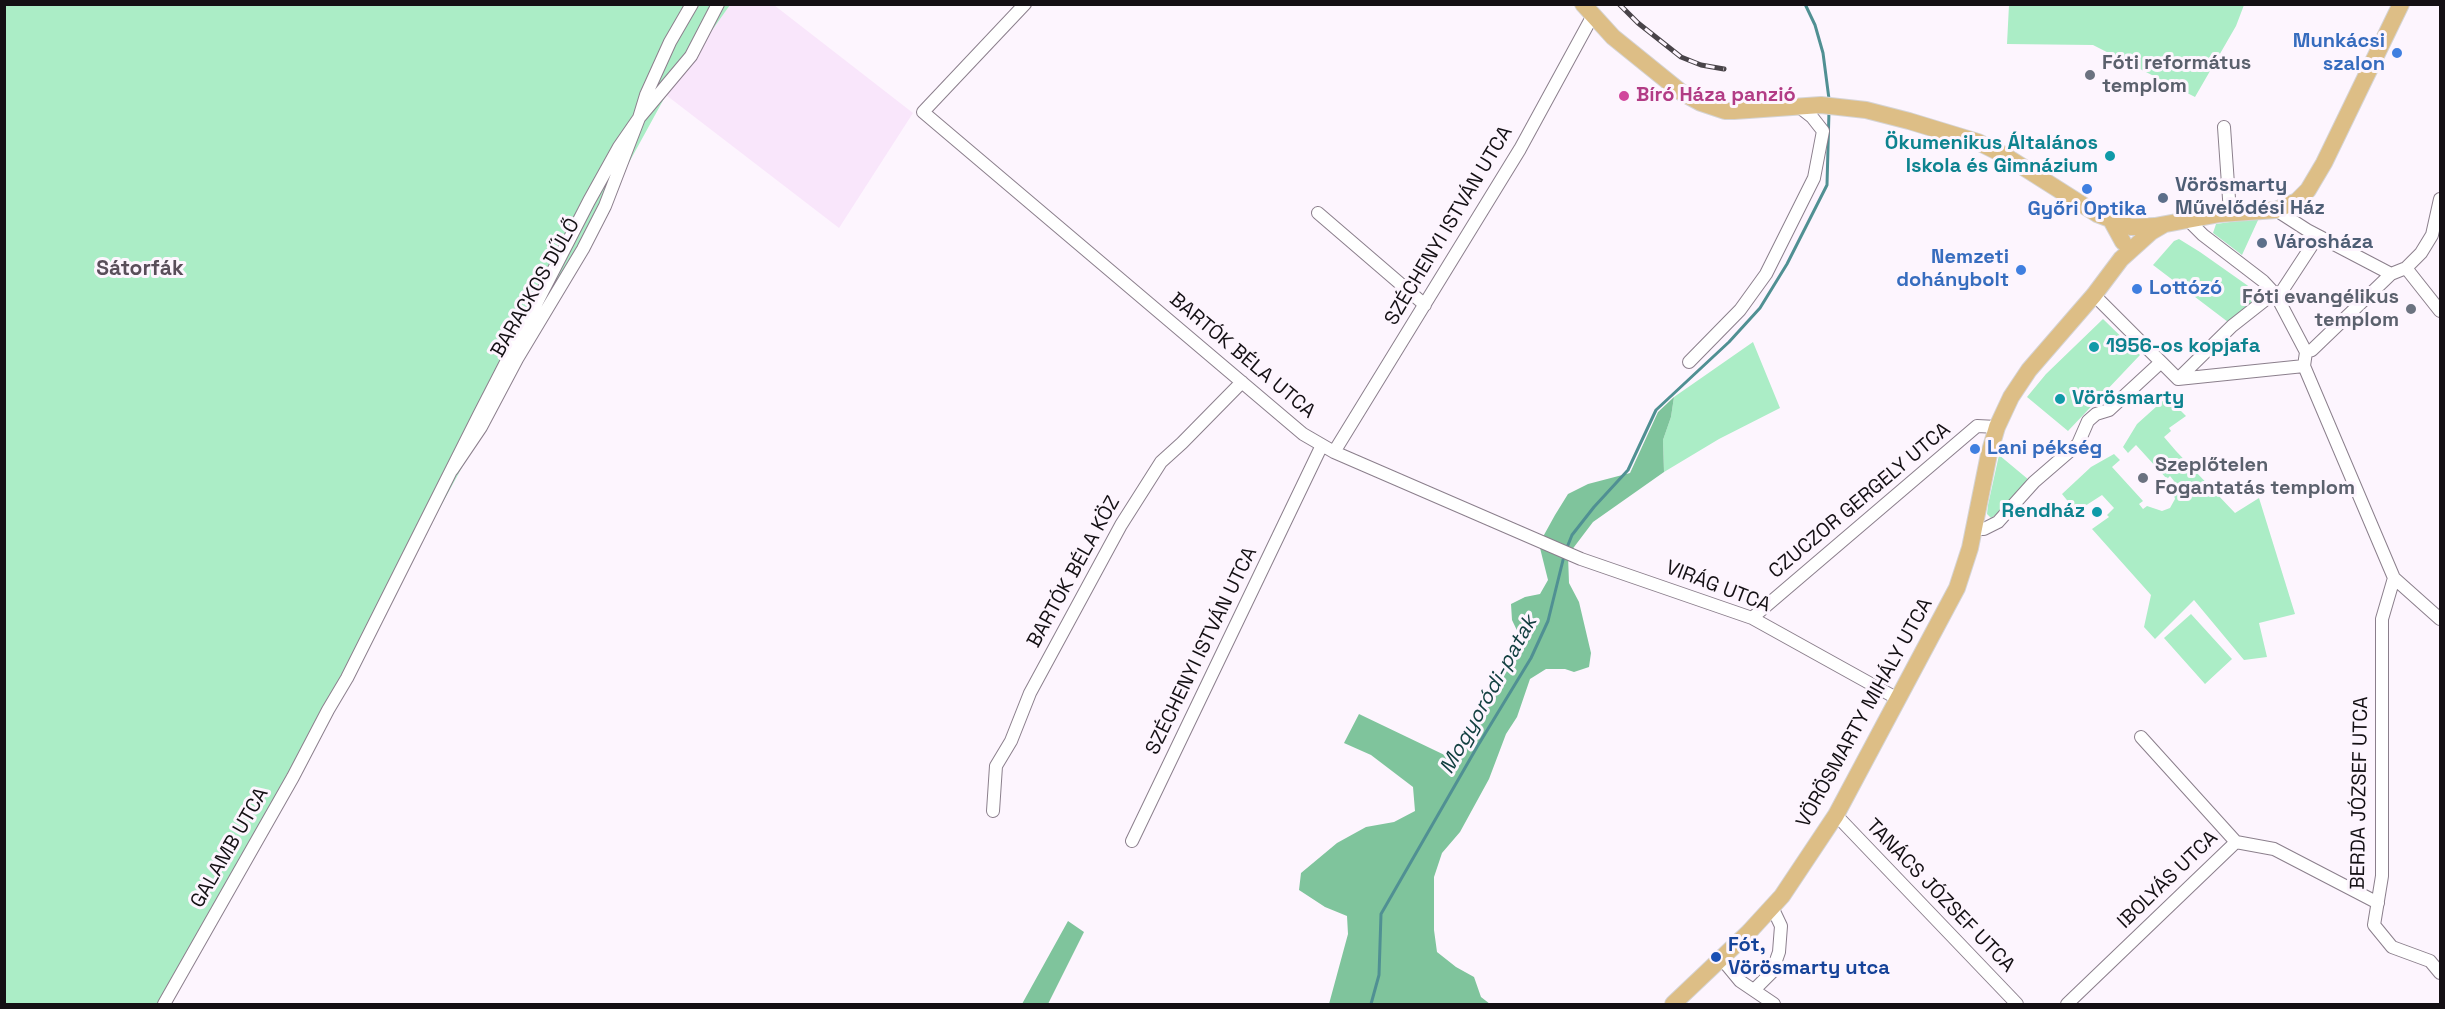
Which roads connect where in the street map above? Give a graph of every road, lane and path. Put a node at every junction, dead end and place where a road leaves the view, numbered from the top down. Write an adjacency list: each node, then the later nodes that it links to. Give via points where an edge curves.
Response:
1 (693, 4): 7 (street, BARACKOS DŰLŐ, via 670,42)
2 (718, 4): 7 (street, BARACKOS DŰLŐ, via 691,56)
3 (1025, 4): 31 (street, BARTÓK BÉLA UTCA, via 923,112)
4 (2401, 4): 10 (main road, via 2308,190 2297,201)
5 (1587, 11): 6 (main road, via 1681,92 1701,103 1725,111); 24 (street, SZÉCHENYI ISTVÁN UTCA, via 1520,149)
6 (1798, 106): 13 (main road, via 1866,110 1978,142); 27 (street, via 1823,130 1814,177 1766,274 1740,310)
7 (639, 118): 41 (street, BARACKOS DŰLŐ, via 605,206 583,249 481,427 452,470)
8 (2224, 127): 12 (street)
9 (2440, 199): 17 (street)
10 (2276, 210): 12 (main road); 18 (street)
11 (1318, 213): 24 (street)
12 (2230, 213): 14 (main road)
13 (2111, 220): 16 (main road); 19 (main road)
14 (2188, 220): 15 (main road); 22 (street)
15 (2164, 224): 16 (main road); 19 (main road, VÖRÖSMARTY MIHÁLY UTCA)
16 (2131, 226): 19 (main road, via 2135,238)
17 (2436, 234): 20 (street)
18 (2318, 236): 21 (street); 22 (street, via 2282,291)
19 (2124, 251): 23 (main road, VÖRÖSMARTY MIHÁLY UTCA)
20 (2406, 268): 21 (street); 25 (street)
21 (2391, 274): 26 (street)
22 (2276, 294): 26 (street); 30 (street, via 2232,326)
23 (2094, 295): 28 (street); 32 (main road, VÖRÖSMARTY MIHÁLY UTCA, via 2029,370 2010,397)
24 (1425, 304): 34 (street, SZÉCHENYI ISTVÁN UTCA)
25 (2440, 311)
26 (2306, 352): 29 (street)
27 (1689, 362)
28 (2160, 363): 30 (street); 35 (street, via 2109,410 2088,421 2078,444 2034,482 1998,522)
29 (2304, 366): 30 (street); 37 (street)
30 (2178, 380)
31 (1242, 382): 33 (street, BARTÓK BÉLA UTCA); 43 (street, BARTÓK BÉLA KÖZ, via 1161,462 1121,525 1030,693 1011,741 996,766)
32 (1997, 427): 35 (main road, VÖRÖSMARTY MIHÁLY UTCA); 38 (street, CZUCZOR GERGELY UTCA, via 1977,426)
33 (1322, 445): 34 (street, BARTÓK BÉLA UTCA); 45 (street, SZÉCHENYI ISTVÁN UTCA)
34 (1334, 452): 36 (street, BARTÓK BÉLA UTCA)
35 (1974, 529): 40 (main road, VÖRÖSMARTY MIHÁLY UTCA, via 1957,588)
36 (1581, 559): 38 (street, VIRÁG UTCA)
37 (2394, 578): 39 (street); 47 (street, BERDA JÓZSEF UTCA, via 2382,619 2382,876)
38 (1752, 618): 40 (street, VIRÁG UTCA)
39 (2440, 620)
40 (1899, 699): 44 (main road, VÖRÖSMARTY MIHÁLY UTCA)
41 (328, 710): 53 (street, GALAMB UTCA)
42 (2141, 736): 46 (street)
43 (993, 810)
44 (1836, 815): 48 (main road, VÖRÖSMARTY MIHÁLY UTCA); 56 (street, TANÁCS JÓZSEF UTCA)
45 (1132, 841)
46 (2236, 842): 47 (street, IBOLYÁS UTCA, via 2274,849); 57 (street, IBOLYÁS UTCA)
47 (2378, 903): 50 (street, BERDA JÓZSEF UTCA, via 2374,925 2392,947)
48 (1772, 907): 49 (main road, VÖRÖSMARTY MIHÁLY UTCA); 52 (street, via 1781,926 1779,952 1772,972)
49 (1721, 958): 52 (street, via 1740,981); 54 (main road, VÖRÖSMARTY MIHÁLY UTCA)
50 (2435, 961): 51 (street, BERDA JÓZSEF UTCA)
51 (2440, 973)
52 (1754, 990): 55 (street)
53 (164, 1005)
54 (1673, 1005)
55 (1774, 1005)
56 (2017, 1005)
57 (2067, 1005)

